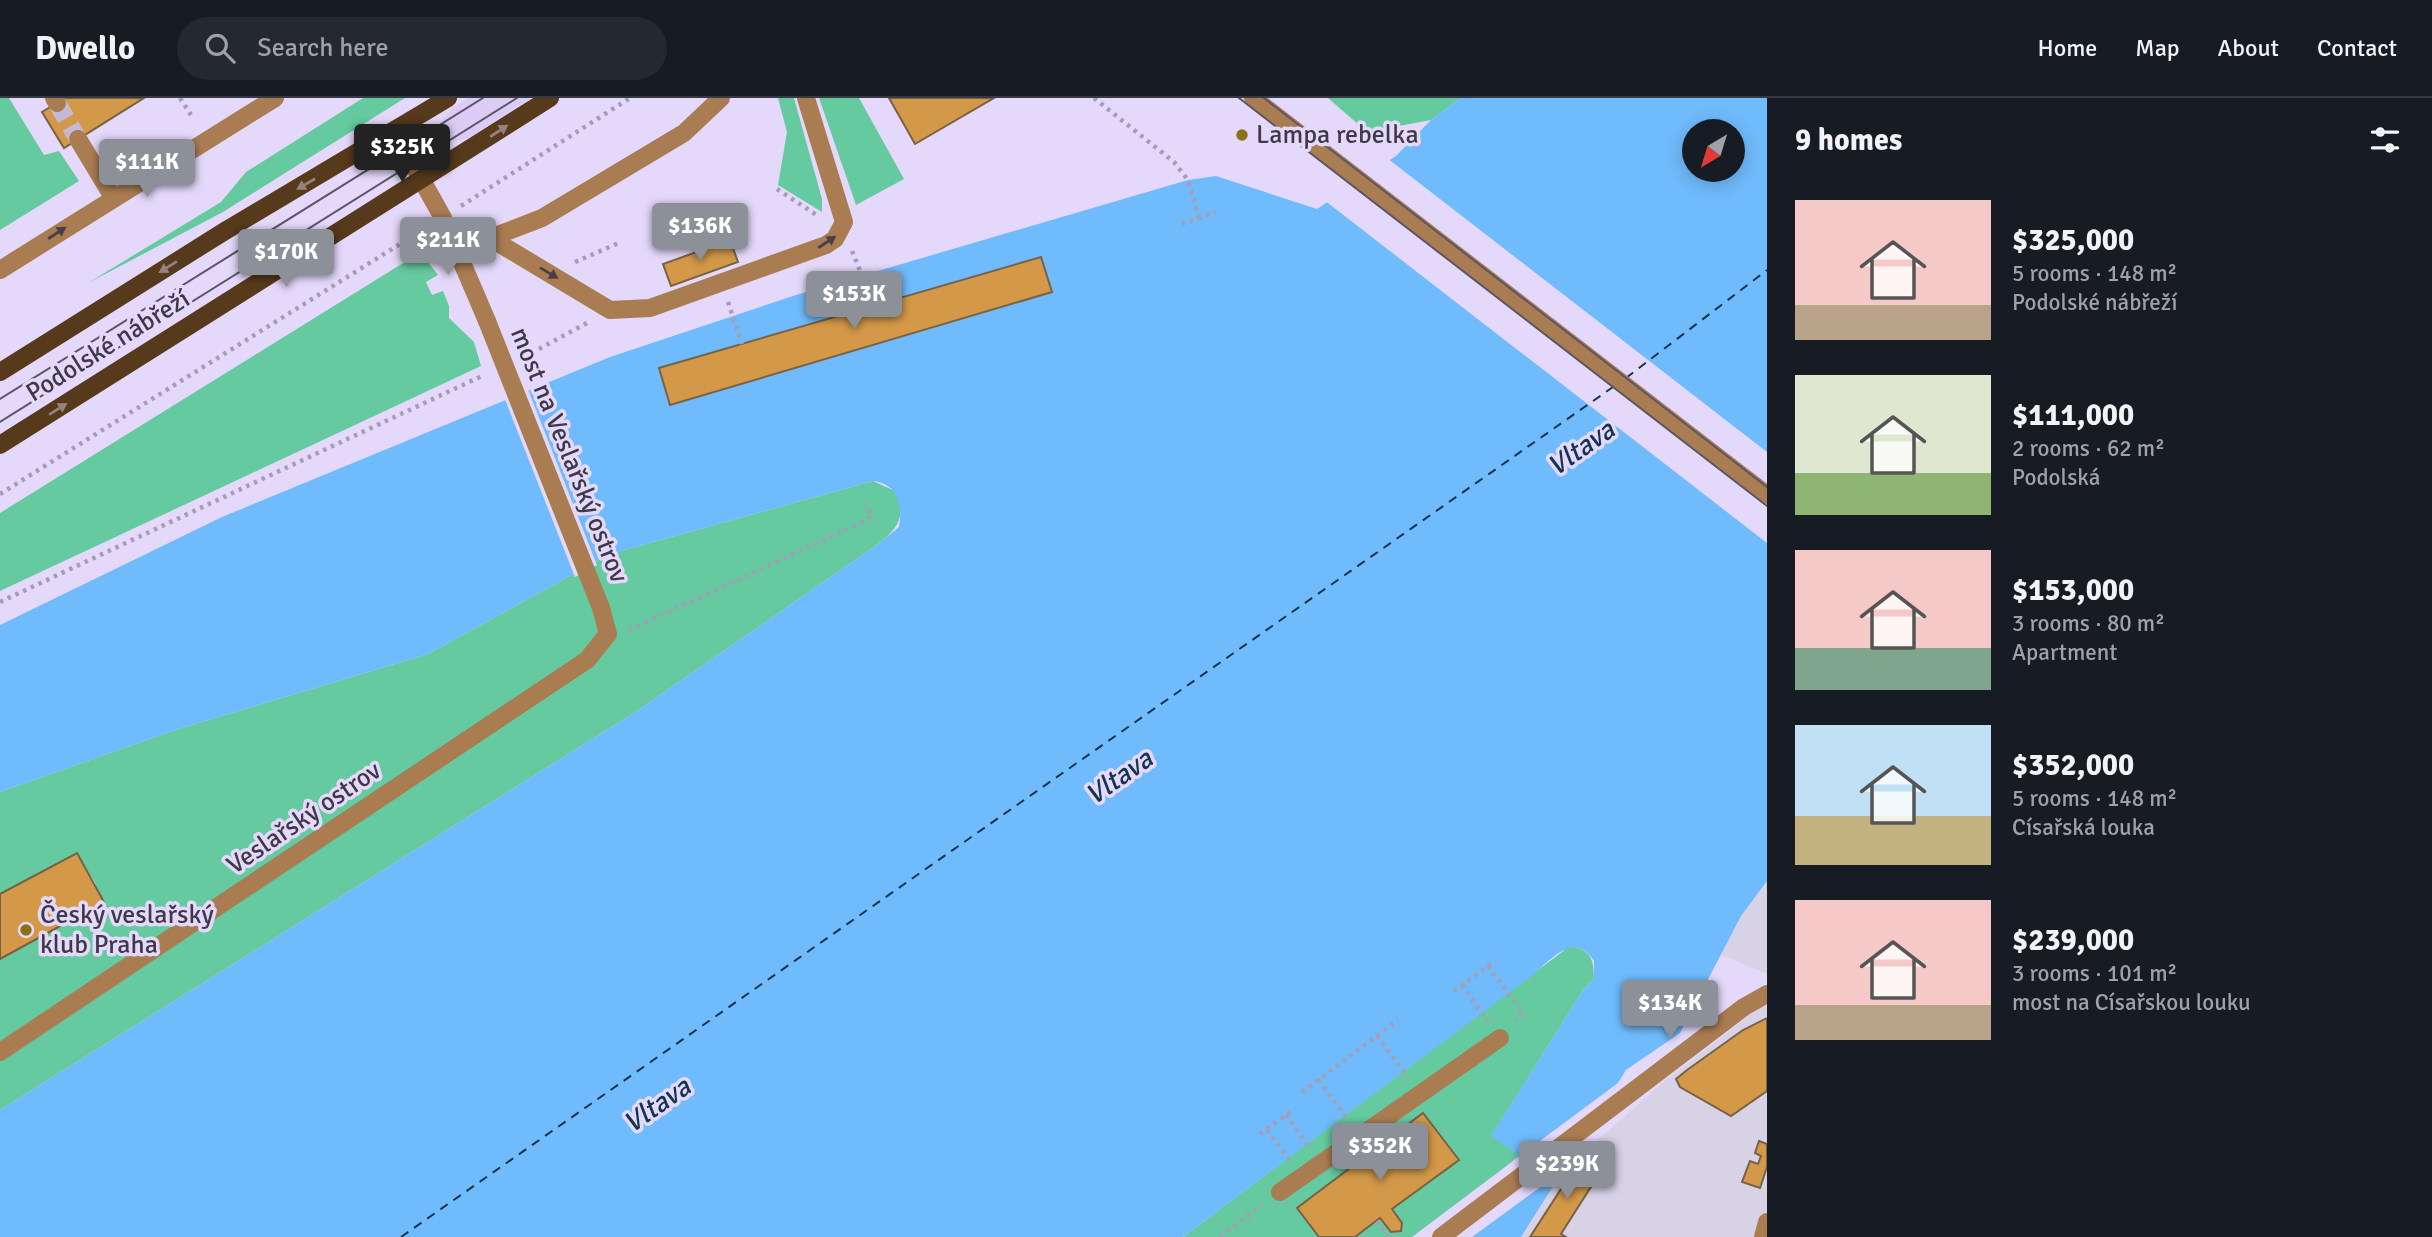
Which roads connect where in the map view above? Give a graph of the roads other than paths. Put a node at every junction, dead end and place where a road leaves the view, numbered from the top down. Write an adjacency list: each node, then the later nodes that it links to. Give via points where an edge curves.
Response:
1 (275, 98): 10 (street)
2 (448, 98): 7 (main road, Podolské nábřeží)
3 (550, 98): 9 (main road, Podolské nábřeží, one-way to 3)
4 (721, 98): 11 (street, via 684,132 542,218)
5 (806, 98): 11 (street, one-way to 5, via 610,310 650,308 826,245 844,222)
6 (1253, 98): 18 (street)
7 (395, 132): 9 (street); 14 (main road, Podolské nábřeží, one-way to 14, via 225,231)
8 (78, 139): 10 (street)
9 (422, 181): 12 (street, most na Veslařský ostrov); 17 (main road, Podolské nábřeží, one-way to 9)
10 (113, 197): 13 (street, one-way to 10)
11 (491, 238): 12 (street)
12 (455, 244): 19 (street, most na Veslařský ostrov, bridge)
13 (0, 270)
14 (21, 359): 15 (street); 16 (main road, Podolské nábřeží)
15 (0, 364)
16 (0, 372)
17 (0, 445)
18 (1767, 495)
19 (608, 634): 22 (street, Veslařský ostrov, via 587,660)
20 (1767, 994): 25 (street)
21 (1500, 1038): 23 (street)
22 (0, 1052)
23 (1280, 1192)
24 (1767, 1222): 26 (street)
25 (1441, 1237)
26 (1763, 1237)

